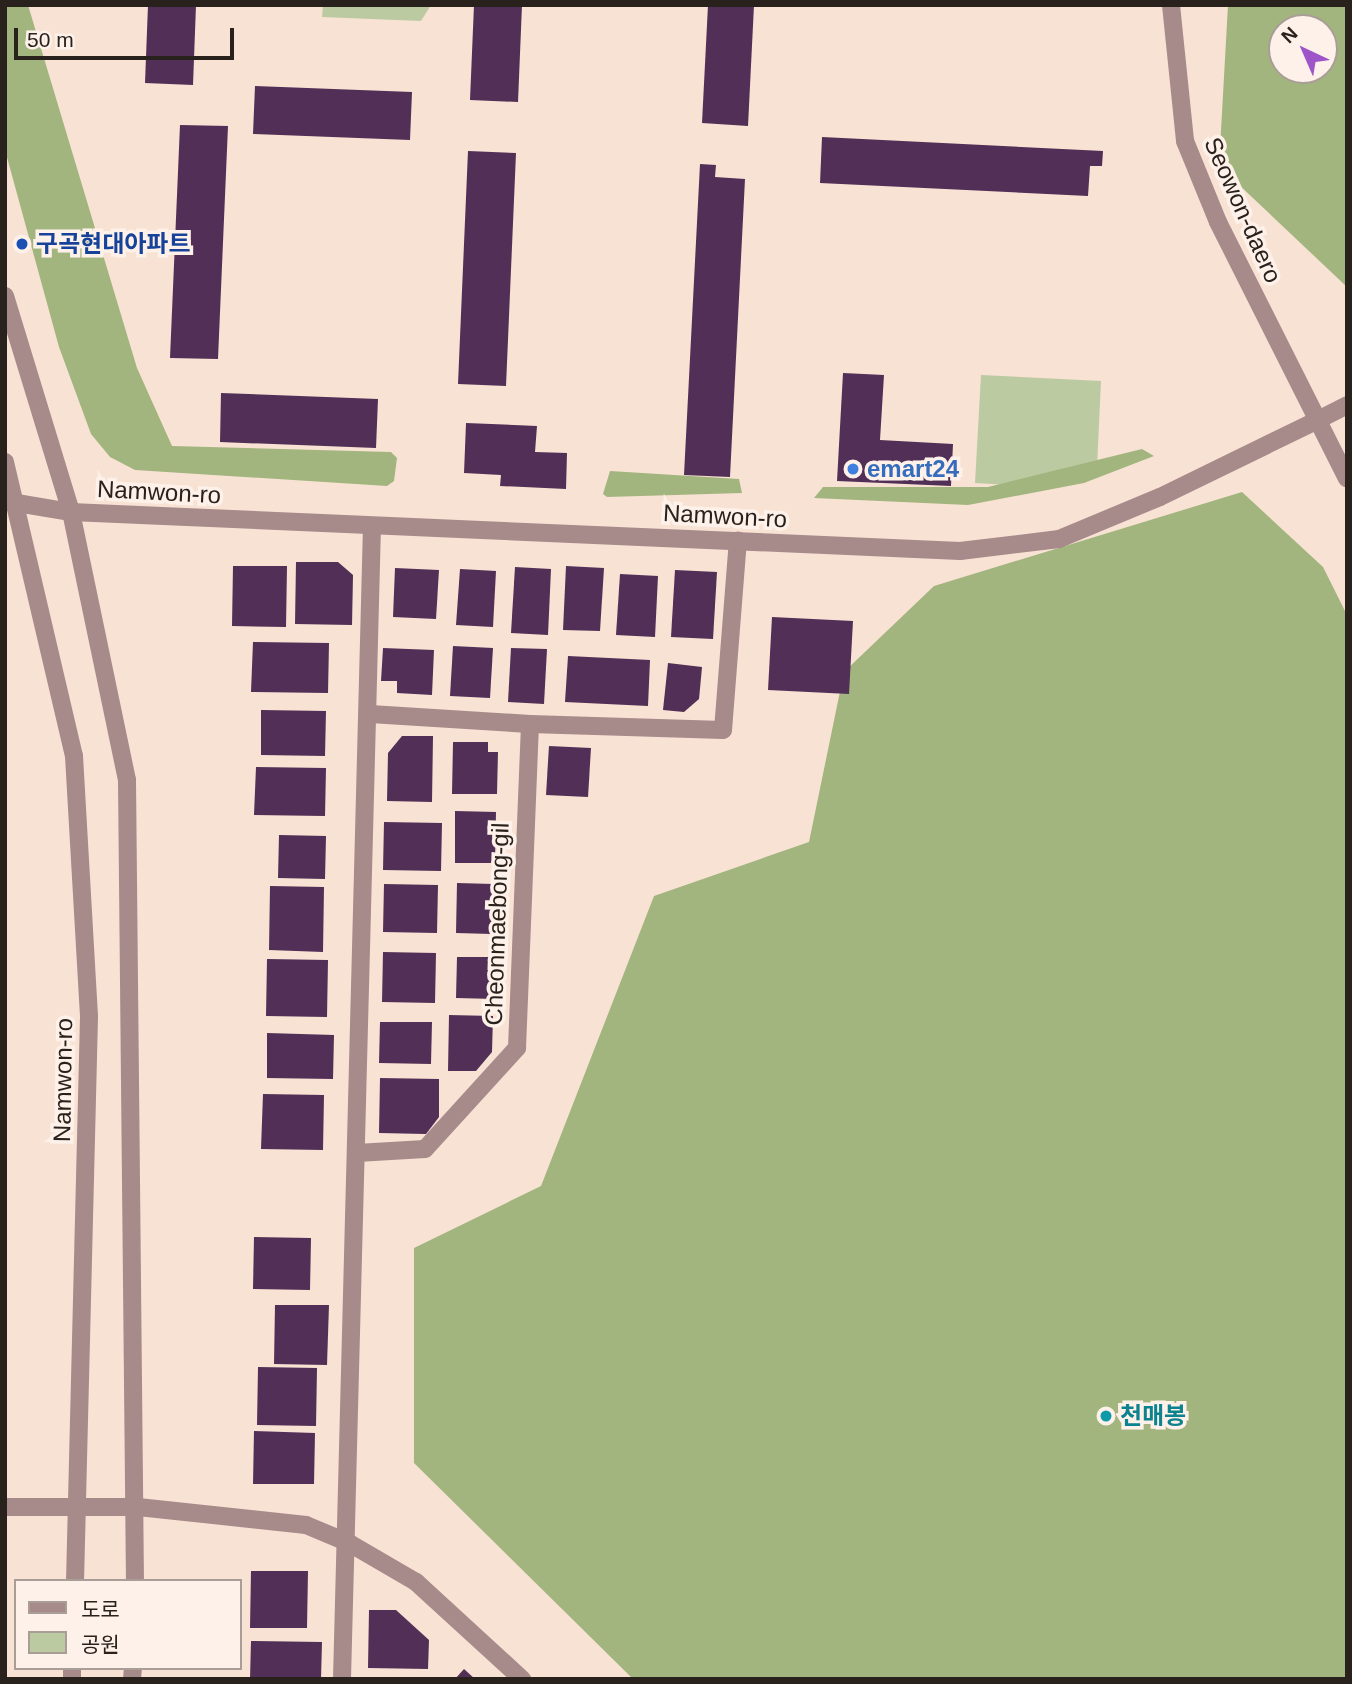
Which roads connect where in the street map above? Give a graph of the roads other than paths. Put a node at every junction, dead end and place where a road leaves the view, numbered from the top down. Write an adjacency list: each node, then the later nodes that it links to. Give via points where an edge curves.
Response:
1 (1171, 5): 4 (street, Seowon-daero, via 1185,141 1218,222)
2 (5, 296): 8 (street, Namwon-ro)
3 (1347, 405): 4 (street, Namwon-ro)
4 (1318, 420): 6 (street, Seowon-daero); 10 (street, Namwon-ro, via 1160,497 1059,539 960,551)
5 (5, 462): 7 (street, Namwon-ro)
6 (1347, 478)
7 (11, 501): 8 (street); 15 (street, Namwon-ro, via 74,756 88,990)
8 (71, 512): 9 (street, Namwon-ro); 16 (street, Namwon-ro, via 127,780)
9 (372, 526): 10 (street, Namwon-ro); 11 (street)
10 (738, 541): 12 (street, via 723,730)
11 (370, 714): 12 (street); 13 (street)
12 (530, 724): 13 (street, Cheonmaebong-gil, via 517,1048 425,1149)
13 (357, 1153): 17 (street)
14 (5, 1507): 15 (street)
15 (78, 1507): 16 (street); 18 (street, Namwon-ro)
16 (138, 1507): 17 (street, via 306,1525); 19 (street, Namwon-ro)
17 (349, 1543): 20 (street); 21 (street, via 416,1582)
18 (75, 1579)
19 (135, 1579)
20 (342, 1679)
21 (522, 1679)

